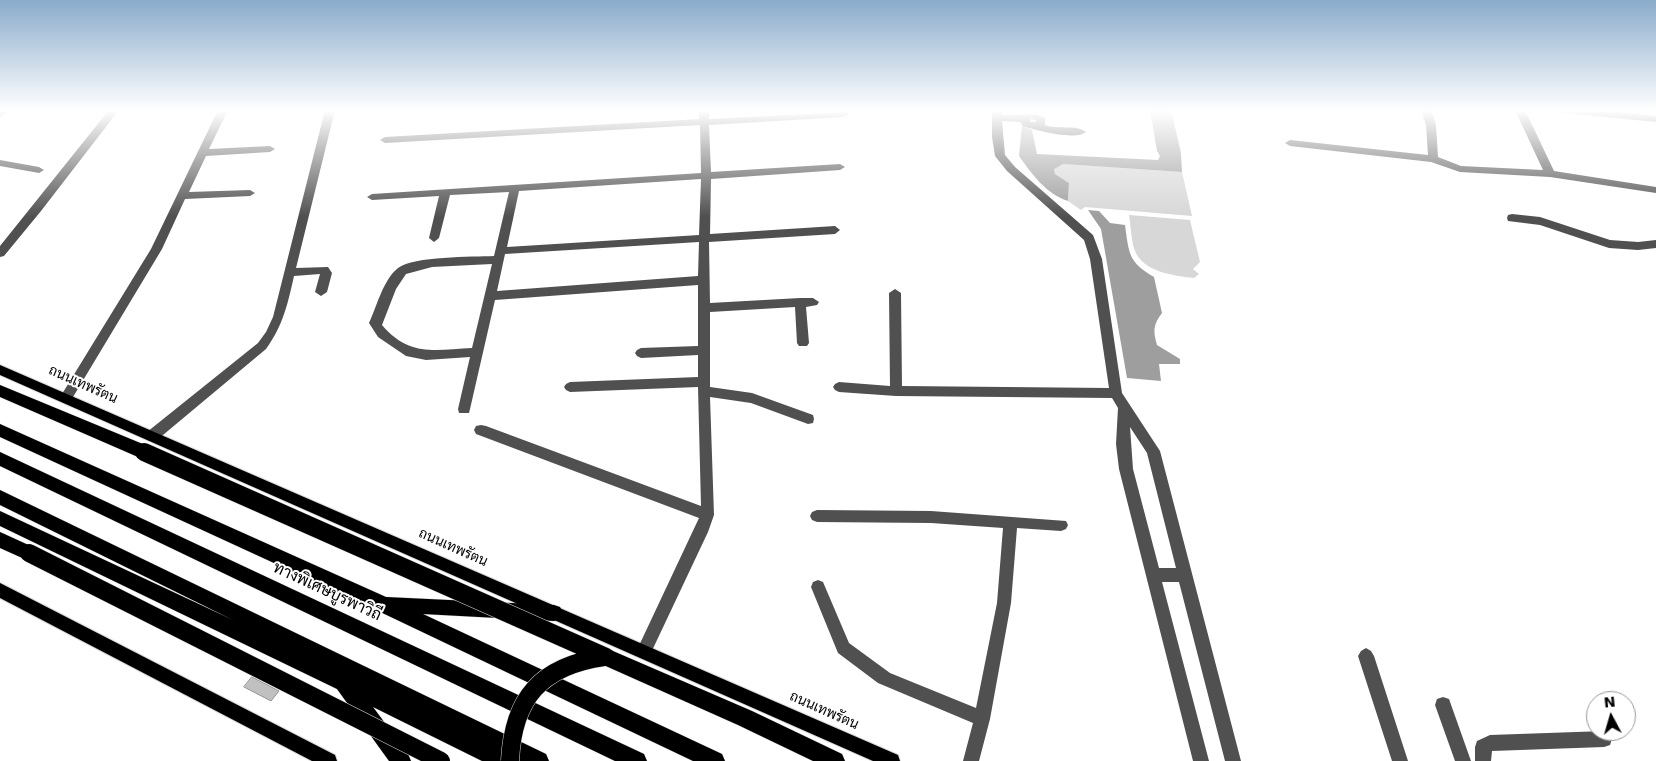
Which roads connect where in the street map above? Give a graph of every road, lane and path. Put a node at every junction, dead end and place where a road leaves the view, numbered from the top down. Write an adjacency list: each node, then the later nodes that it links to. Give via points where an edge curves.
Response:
1 (86, 146): 28 (street)
2 (205, 146): 10 (street)
3 (320, 146): 30 (street)
4 (705, 146): 15 (street)
5 (999, 146): 48 (street, via 1000,156 1011,169 1089,238 1096,259)
6 (1312, 146): 11 (street)
7 (1432, 146): 11 (street)
8 (1537, 146): 16 (street)
9 (270, 149): 10 (street)
10 (201, 153): 21 (street)
11 (1433, 159): 16 (street, via 1460,169)
12 (0, 163): 14 (street)
13 (840, 167): 15 (street)
14 (39, 170)
15 (706, 174): 17 (street); 26 (street)
16 (1550, 174): 18 (street)
17 (515, 187): 19 (street); 29 (street)
18 (1656, 190)
19 (446, 191): 22 (street); 25 (street)
20 (250, 192): 21 (street)
21 (181, 196): 49 (street, via 156,249)
22 (372, 197)
23 (1512, 218): 27 (street, via 1540,221 1609,244)
24 (835, 230): 26 (street)
25 (434, 238)
26 (704, 238): 29 (street); 31 (street)
27 (1656, 244)
28 (0, 253)
29 (498, 256): 34 (street); 40 (street, via 407,268 396,279 375,323 382,334 410,353)
30 (290, 272): 32 (street, via 324,270 326,279); 55 (street, via 279,317 262,346)
31 (705, 280): 34 (street); 37 (street)
32 (321, 292)
33 (896, 293): 47 (street)
34 (491, 296): 40 (street)
35 (800, 302): 36 (street); 37 (street); 38 (street)
36 (813, 302)
37 (705, 308): 39 (street)
38 (803, 343)
39 (705, 350): 41 (street); 45 (street)
40 (477, 352): 51 (street)
41 (641, 353)
42 (0, 370): 49 (main road, ถนนเทพรัตน)
43 (570, 387): 45 (street)
44 (839, 387): 47 (street)
45 (705, 390): 52 (street, via 752,398); 58 (street)
46 (0, 391): 72 (highway, bridge)
47 (896, 391): 48 (street)
48 (1116, 393): 50 (street)
49 (66, 398): 55 (main road, ถนนเทพรัตน)
50 (1124, 408): 64 (street, via 1126,469); 65 (street, via 1153,451)
51 (464, 409)
52 (808, 419)
53 (0, 430): 68 (highway)
54 (482, 430): 58 (street)
55 (152, 436): 69 (main road, ถนนเทพรัตน)
56 (0, 459): 83 (highway, ทางพิเศษบูรพาวิถี)
57 (0, 497): 82 (highway)
58 (706, 515): 70 (street)
59 (817, 516): 61 (street, via 931,516)
60 (0, 518): 73 (highway)
61 (1010, 522): 62 (street); 75 (street, via 1004,603)
62 (1061, 525)
63 (0, 540): 79 (highway, bridge)
64 (1154, 575): 65 (street); 88 (street)
65 (1183, 575): 89 (street)
66 (818, 587): 75 (street, via 843,648 884,678)
67 (0, 590): 77 (main road)
68 (380, 603): 69 (highway); 84 (highway)
69 (554, 613): 70 (main road, ถนนเทพรัตน)
70 (644, 652): 86 (main road, ถนนเทพรัตน)
71 (1366, 656): 90 (street)
72 (606, 657): 81 (highway, bridge, via 588,658 564,666 535,687 516,716 509,744); 85 (highway)
73 (343, 682): 78 (highway); 80 (highway)
74 (1443, 704): 91 (street)
75 (982, 719): 87 (street)
76 (1586, 740): 92 (street, via 1490,743 1483,747)
77 (329, 761)
78 (401, 761)
79 (441, 761)
80 (503, 761)
81 (510, 761)
82 (539, 761)
83 (637, 761)
84 (715, 761)
85 (835, 761)
86 (892, 761)
87 (971, 761)
88 (1201, 761)
89 (1232, 761)
90 (1400, 761)
91 (1463, 761)
92 (1483, 761)

